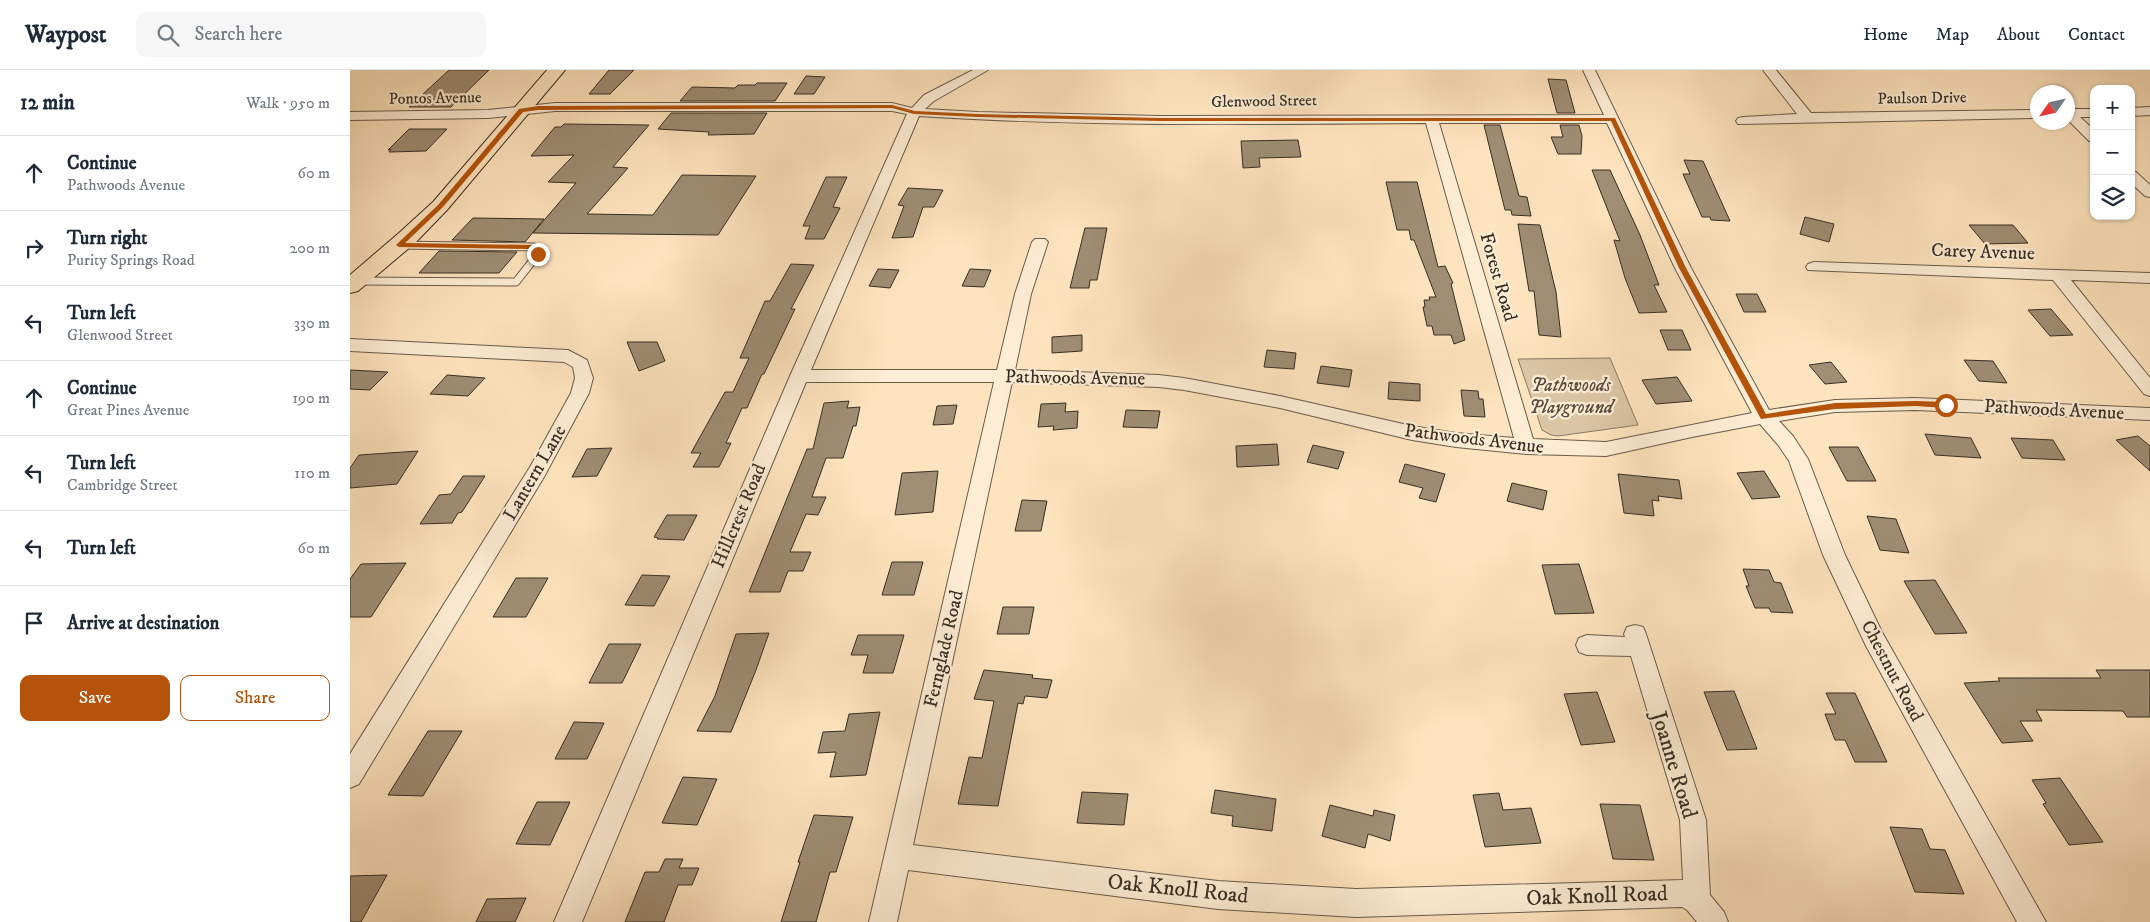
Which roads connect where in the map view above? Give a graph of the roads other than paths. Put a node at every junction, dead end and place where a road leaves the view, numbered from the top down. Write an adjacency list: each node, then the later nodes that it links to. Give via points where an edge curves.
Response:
1 (556, 70): 5 (main road)
2 (982, 70): 7 (street, via 929,98)
3 (1589, 70): 15 (street, Chestnut Road)
4 (1769, 70): 13 (street)
5 (521, 110): 7 (street, Pontos Avenue, via 555,107 892,107); 12 (street, Pontos Avenue, via 488,114); 22 (main road, via 440,206)
6 (2150, 111): 8 (street)
7 (914, 112): 14 (street, Glenwood Street, via 1160,120); 28 (street, Hillcrest Road)
8 (2135, 112)
9 (2075, 113): 10 (street)
10 (2090, 113)
11 (2030, 114): 13 (street, Paulson Drive)
12 (350, 116)
13 (1807, 117): 17 (street, Paulson Drive)
14 (1431, 118): 15 (street, Glenwood Street); 33 (street, Forest Road)
15 (1613, 119): 32 (street, Chestnut Road, via 1683,268)
16 (2075, 120): 18 (street)
17 (1743, 121)
18 (2090, 134)
19 (2135, 179): 20 (street)
20 (2150, 194)
21 (1040, 242): 29 (street, Fernglade Road, via 1026,282)
22 (399, 245): 26 (main road); 26 (lane, via 534,247 538,254 516,282)
23 (1814, 267): 24 (street, Carey Avenue)
24 (2058, 275): 25 (street, Carey Avenue); 30 (street)
25 (2150, 278)
26 (353, 284)
27 (350, 345): 35 (street, Lantern Lane, via 568,356 581,364 584,378 576,402 537,472)
28 (799, 376): 29 (street, Pathwoods Avenue); 38 (street, Hillcrest Road)
29 (1005, 376): 33 (street, Pathwoods Avenue, via 1134,379 1184,384 1280,402 1412,433); 36 (street, Fernglade Road)
30 (2150, 390)
31 (2150, 414): 32 (street, Pathwoods Avenue, via 1916,404 1835,406)
32 (1764, 417): 33 (street, Pathwoods Avenue, via 1606,448); 41 (street, Chestnut Road, via 1786,440 1798,459 1834,555 1874,639)
33 (1526, 447)
34 (1586, 645): 37 (street, Joanne Road, via 1636,641 1693,820)
35 (350, 776)
36 (898, 856): 37 (street, Oak Knoll Road, via 1218,895 1356,904 1665,894 1685,894); 39 (street, Fernglade Road)
37 (1697, 900): 40 (street)
38 (568, 922)
39 (883, 922)
40 (1714, 922)
41 (2032, 922)

